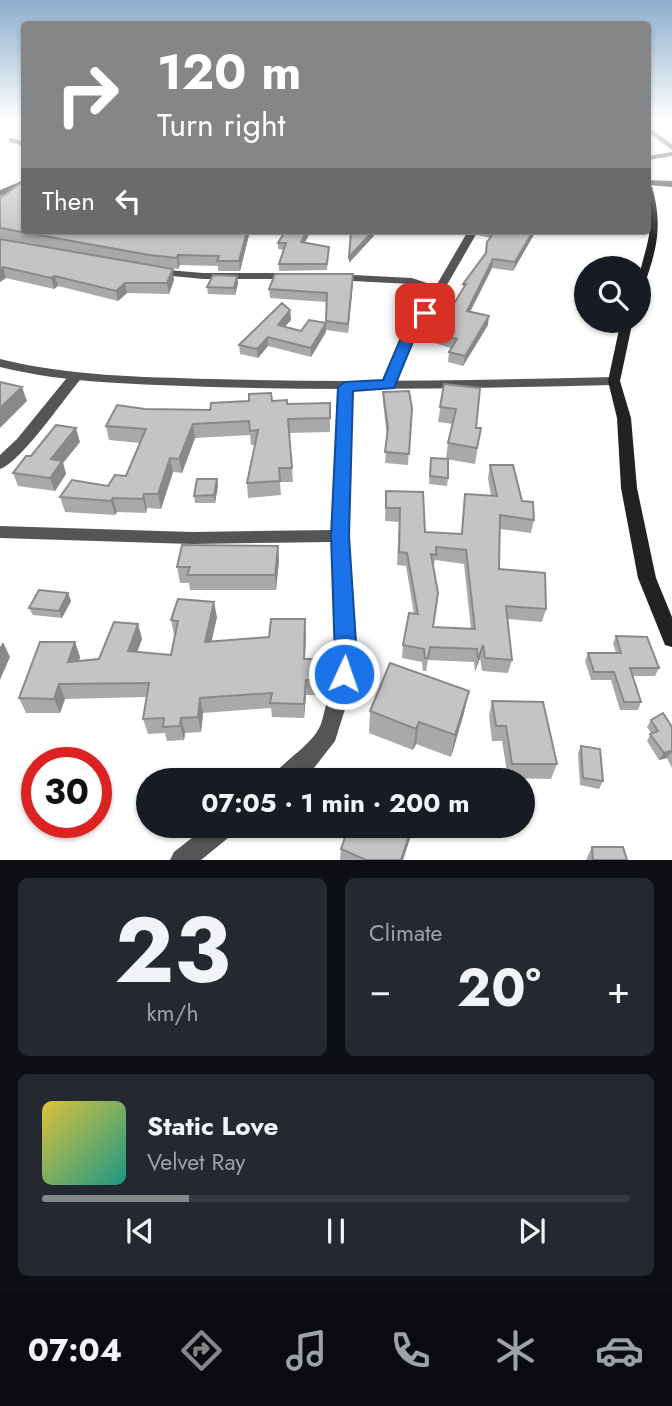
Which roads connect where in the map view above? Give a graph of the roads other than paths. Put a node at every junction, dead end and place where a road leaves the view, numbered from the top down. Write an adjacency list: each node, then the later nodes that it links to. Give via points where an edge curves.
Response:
1 (672, 184): 3 (street)
2 (21, 185): 4 (street)
3 (651, 185)
4 (0, 193)
5 (651, 195): 7 (main road, via 656,236)
6 (471, 235): 11 (street)
7 (649, 256)
8 (140, 270): 9 (street, via 203,276)
9 (311, 276)
10 (325, 276): 11 (street, via 412,281)
11 (438, 291): 16 (street, via 410,333)
12 (624, 333): 15 (main road)
13 (0, 363): 14 (street)
14 (75, 377): 17 (street); 18 (street)
15 (614, 381): 16 (street); 21 (main road, via 624,418 629,488 647,578)
16 (389, 384): 17 (street)
17 (345, 387): 20 (street)
18 (0, 464)
19 (0, 533): 20 (street)
20 (340, 536): 22 (street, via 346,658 341,690 328,734)
21 (672, 639)
22 (297, 768)
23 (210, 838): 24 (street)
24 (182, 860)

